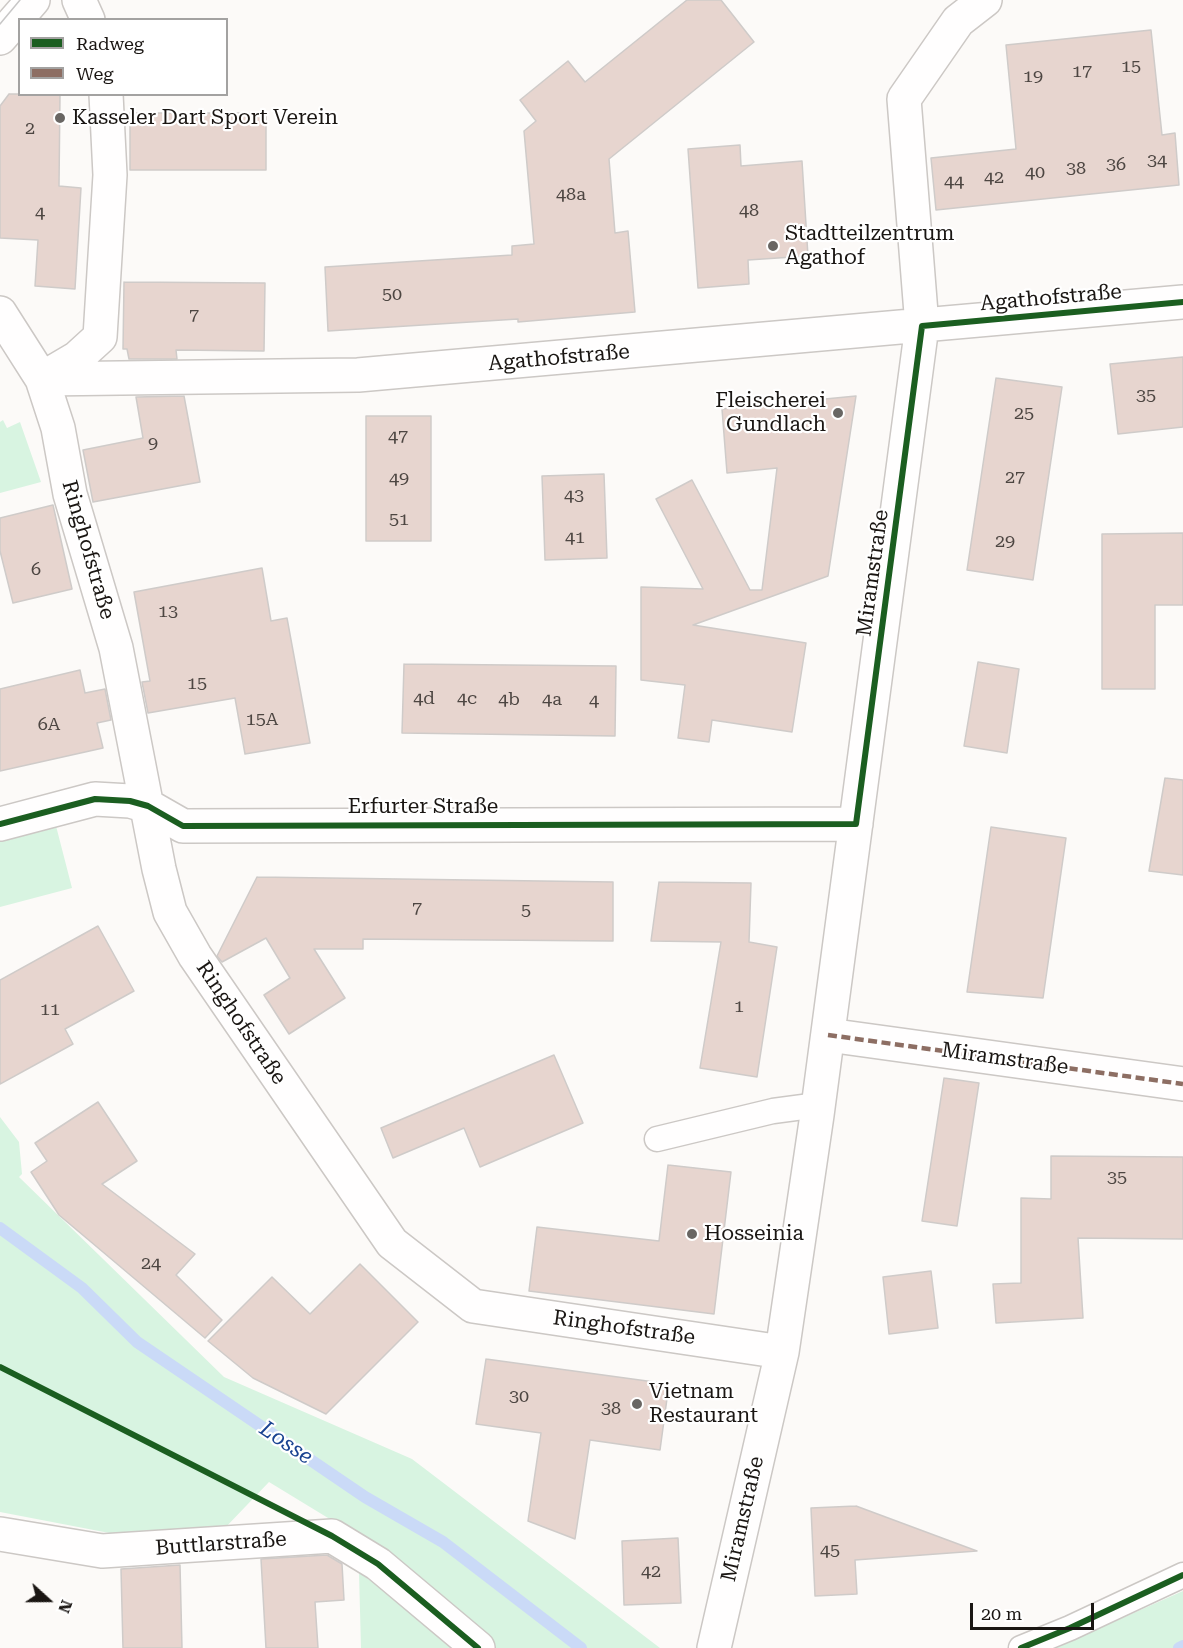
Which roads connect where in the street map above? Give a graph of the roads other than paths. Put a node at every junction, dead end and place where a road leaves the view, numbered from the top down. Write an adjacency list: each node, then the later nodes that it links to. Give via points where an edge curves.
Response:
1 (33, 0): 5 (street)
2 (79, 0): 4 (street)
3 (985, 0): 9 (street, Miramstraße, via 958,21 904,99)
4 (87, 18)
5 (0, 38)
6 (106, 96): 10 (street, via 110,175 100,337 77,358)
7 (1183, 302): 9 (street, Agathofstraße)
8 (0, 313): 10 (street, Ringhofstraße)
9 (922, 326): 10 (street, Agathofstraße, via 358,375); 13 (street, Miramstraße)
10 (42, 379): 11 (street, Ringhofstraße, via 58,428 70,494 116,648)
11 (139, 803): 12 (street, Erfurter Straße, via 95,799); 13 (street, Erfurter Straße, via 183,826); 18 (street, Ringhofstraße, via 170,912 195,956 392,1243 473,1306)
12 (0, 824)
13 (856, 824): 14 (street, Miramstraße)
14 (828, 1035): 15 (street, Miramstraße); 16 (street, Miramstraße)
15 (1183, 1084)
16 (818, 1105): 17 (lane, via 773,1111); 18 (street, Miramstraße)
17 (657, 1139)
18 (782, 1352): 22 (street, Miramstraße)
19 (0, 1534): 21 (street, Buttlarstraße, via 102,1551 332,1536 378,1564)
20 (1183, 1575): 23 (lane)
21 (478, 1648)
22 (714, 1648)
23 (1020, 1648)

